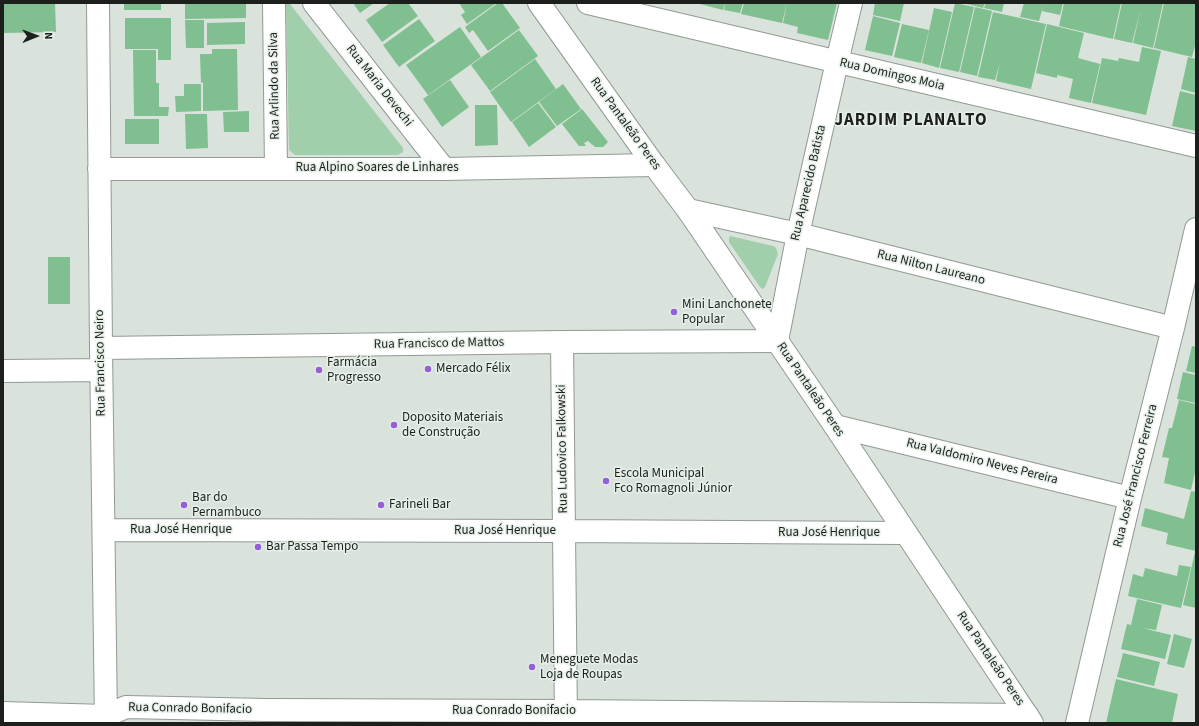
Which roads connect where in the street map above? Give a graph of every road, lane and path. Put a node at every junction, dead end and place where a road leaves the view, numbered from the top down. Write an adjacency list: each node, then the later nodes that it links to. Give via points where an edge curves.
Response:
1 (98, 3): 10 (street, Rua Francisco Neiro)
2 (274, 3): 11 (street, Rua Arlindo da Silva)
3 (314, 3): 12 (street, Rua Maria Devechi)
4 (539, 3): 9 (street, Rua Pantaleão Peres)
5 (588, 3): 7 (street, Rua Domingos Moia)
6 (851, 3): 7 (street, Rua Aparecido Batista)
7 (837, 62): 8 (street, Rua Domingos Moia); 15 (street, Rua Aparecido Batista)
8 (1196, 146)
9 (654, 165): 12 (street, Rua Alpino Soares de Linhares); 13 (street, Rua Pantaleão Peres)
10 (99, 169): 11 (street, Rua Alpino Soares de Linhares); 19 (street, Rua Francisco Neiro)
11 (276, 169): 12 (street, Rua Alpino Soares de Linhares)
12 (444, 169)
13 (688, 210): 15 (street, Rua Nilton Laureano); 17 (street, Rua Pantaleão Peres)
14 (1196, 229): 16 (street, Rua José Francisco Ferreira)
15 (798, 234): 16 (street, Rua Nilton Laureano); 17 (street, Rua Aparecido Batista)
16 (1173, 328): 23 (street, Rua José Francisco Ferreira)
17 (777, 341): 18 (street, Rua Francisco de Mattos); 22 (street, Rua Pantaleão Peres)
18 (562, 342): 19 (street, Rua Francisco de Mattos); 25 (street, Rua Ludovico Falkowski)
19 (101, 348): 20 (street, Rua Francisco Neiro)
20 (101, 370): 21 (street); 24 (street, Rua Francisco Neiro)
21 (3, 371)
22 (835, 426): 23 (street, Rua Valdomiro Neves Pereira); 26 (street, Rua Pantaleão Peres)
23 (1130, 498): 31 (street, Rua José Francisco Ferreira)
24 (104, 530): 25 (street, Rua José Henrique); 29 (street, Rua Francisco Neiro)
25 (564, 531): 26 (street, Rua José Henrique); 28 (street, Rua Ludovico Falkowski)
26 (906, 533): 30 (street, Rua Pantaleão Peres)
27 (3, 713): 29 (street, Rua Conrado Bonifacio)
28 (566, 717): 29 (street, Rua Conrado Bonifacio, via 126,707); 30 (street, Rua Conrado Bonifacio)
29 (106, 719)
30 (1030, 719)
31 (1077, 723)

